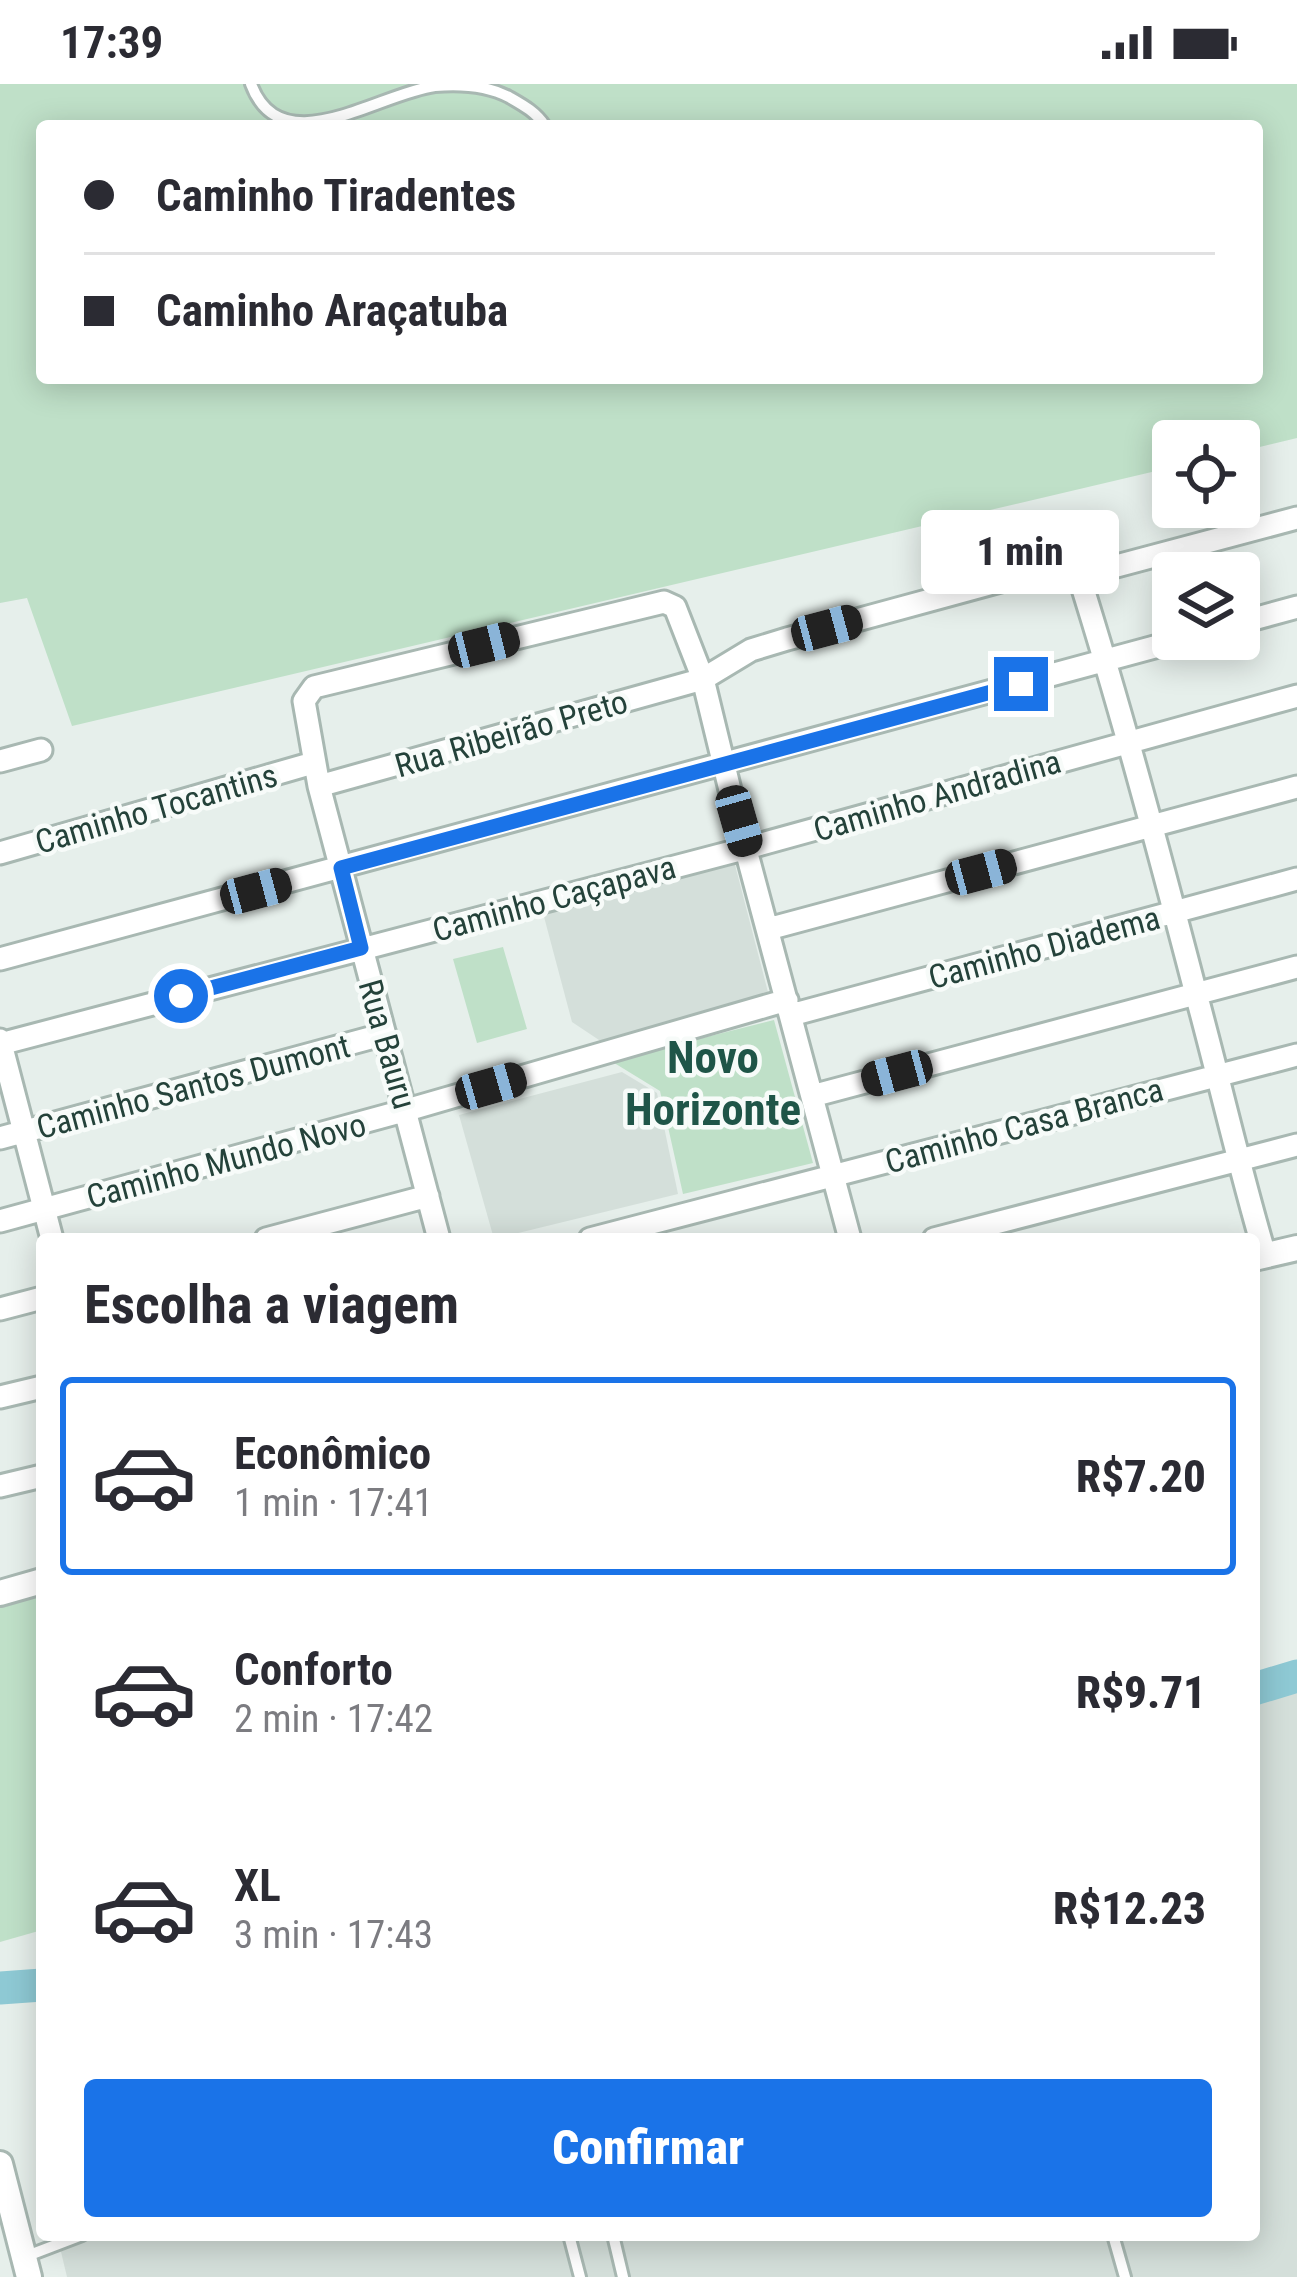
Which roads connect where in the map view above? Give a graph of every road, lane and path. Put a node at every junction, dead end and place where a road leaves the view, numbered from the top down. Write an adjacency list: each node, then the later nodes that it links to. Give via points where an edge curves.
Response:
1 (251, 84): 2 (lane)
2 (280, 120)
3 (329, 120): 4 (lane, via 438,85 502,93)
4 (540, 120)
5 (1297, 518): 6 (street, Rua Ribeirão Preto)
6 (1079, 576): 10 (street); 11 (street, Rua Ribeirão Preto, via 1026,574 830,627 752,650)
7 (1297, 607): 8 (street)
8 (1260, 617)
9 (1152, 648): 10 (street)
10 (1106, 661): 13 (street); 17 (street)
11 (703, 679): 16 (street, Rua Bauru, via 675,608 655,602 314,687 303,709); 17 (street); 18 (street, Rua Ribeirão Preto)
12 (1297, 696): 13 (street, Caminho Andradina)
13 (1127, 742): 20 (street); 21 (street, Caminho Andradina)
14 (41, 750): 15 (street)
15 (0, 761)
16 (313, 763): 18 (street, Rua Bauru); 22 (street, Caminho Tocantins)
17 (724, 764): 21 (street); 23 (street)
18 (319, 786): 23 (street, Rua Bauru)
19 (1297, 787): 20 (street)
20 (1151, 826): 25 (street); 26 (street)
21 (746, 848): 26 (street); 27 (street, Caminho Caçapava)
22 (0, 853)
23 (341, 868): 27 (street, Rua Bauru); 28 (street)
24 (1297, 879): 25 (street, Caminho Diadema)
25 (1174, 912): 30 (street); 31 (street, Caminho Diadema)
26 (768, 929): 31 (street)
27 (361, 948): 32 (street, Rua Bauru); 33 (street, Caminho Caçapava)
28 (0, 958)
29 (1297, 967): 30 (street)
30 (1196, 994): 35 (street); 36 (street)
31 (789, 1008): 36 (street); 37 (street, Caminho Diadema)
32 (385, 1034): 37 (street, Rua Bauru); 38 (street, Caminho Santos Dumont)
33 (0, 1043): 38 (street)
34 (1297, 1054): 35 (street, Caminho Casa Branca)
35 (1216, 1075): 41 (street); 42 (street, Caminho Casa Branca)
36 (812, 1096): 42 (street)
37 (407, 1110): 43 (street, Rua Bauru); 44 (street, Caminho Mundo Novo)
38 (23, 1131): 39 (street, Caminho Santos Dumont); 44 (street)
39 (0, 1138)
40 (1297, 1144): 41 (street)
41 (1237, 1160): 51 (street); 52 (street)
42 (833, 1175): 49 (street, Caminho Casa Branca); 50 (street)
43 (428, 1196): 47 (street); 48 (street, Rua Bauru)
44 (44, 1210): 45 (street, Caminho Mundo Novo); 46 (street)
45 (0, 1221)
46 (50, 1233)
47 (289, 1233)
48 (437, 1233)
49 (613, 1233)
50 (848, 1233)
51 (957, 1233)
52 (1254, 1233)
53 (1297, 1248): 54 (street)
54 (1260, 1257)
55 (36, 1300): 56 (street)
56 (0, 1310)
57 (36, 1388): 58 (street)
58 (0, 1397)
59 (36, 1477): 60 (street)
60 (0, 1486)
61 (36, 1583): 62 (street)
62 (0, 1593)
63 (0, 2164): 68 (street)
64 (72, 2241): 68 (lane)
65 (571, 2241): 69 (lane)
66 (614, 2241): 70 (lane)
67 (1115, 2241): 71 (lane)
68 (26, 2267)
69 (580, 2277)
70 (623, 2277)
71 (1125, 2277)

